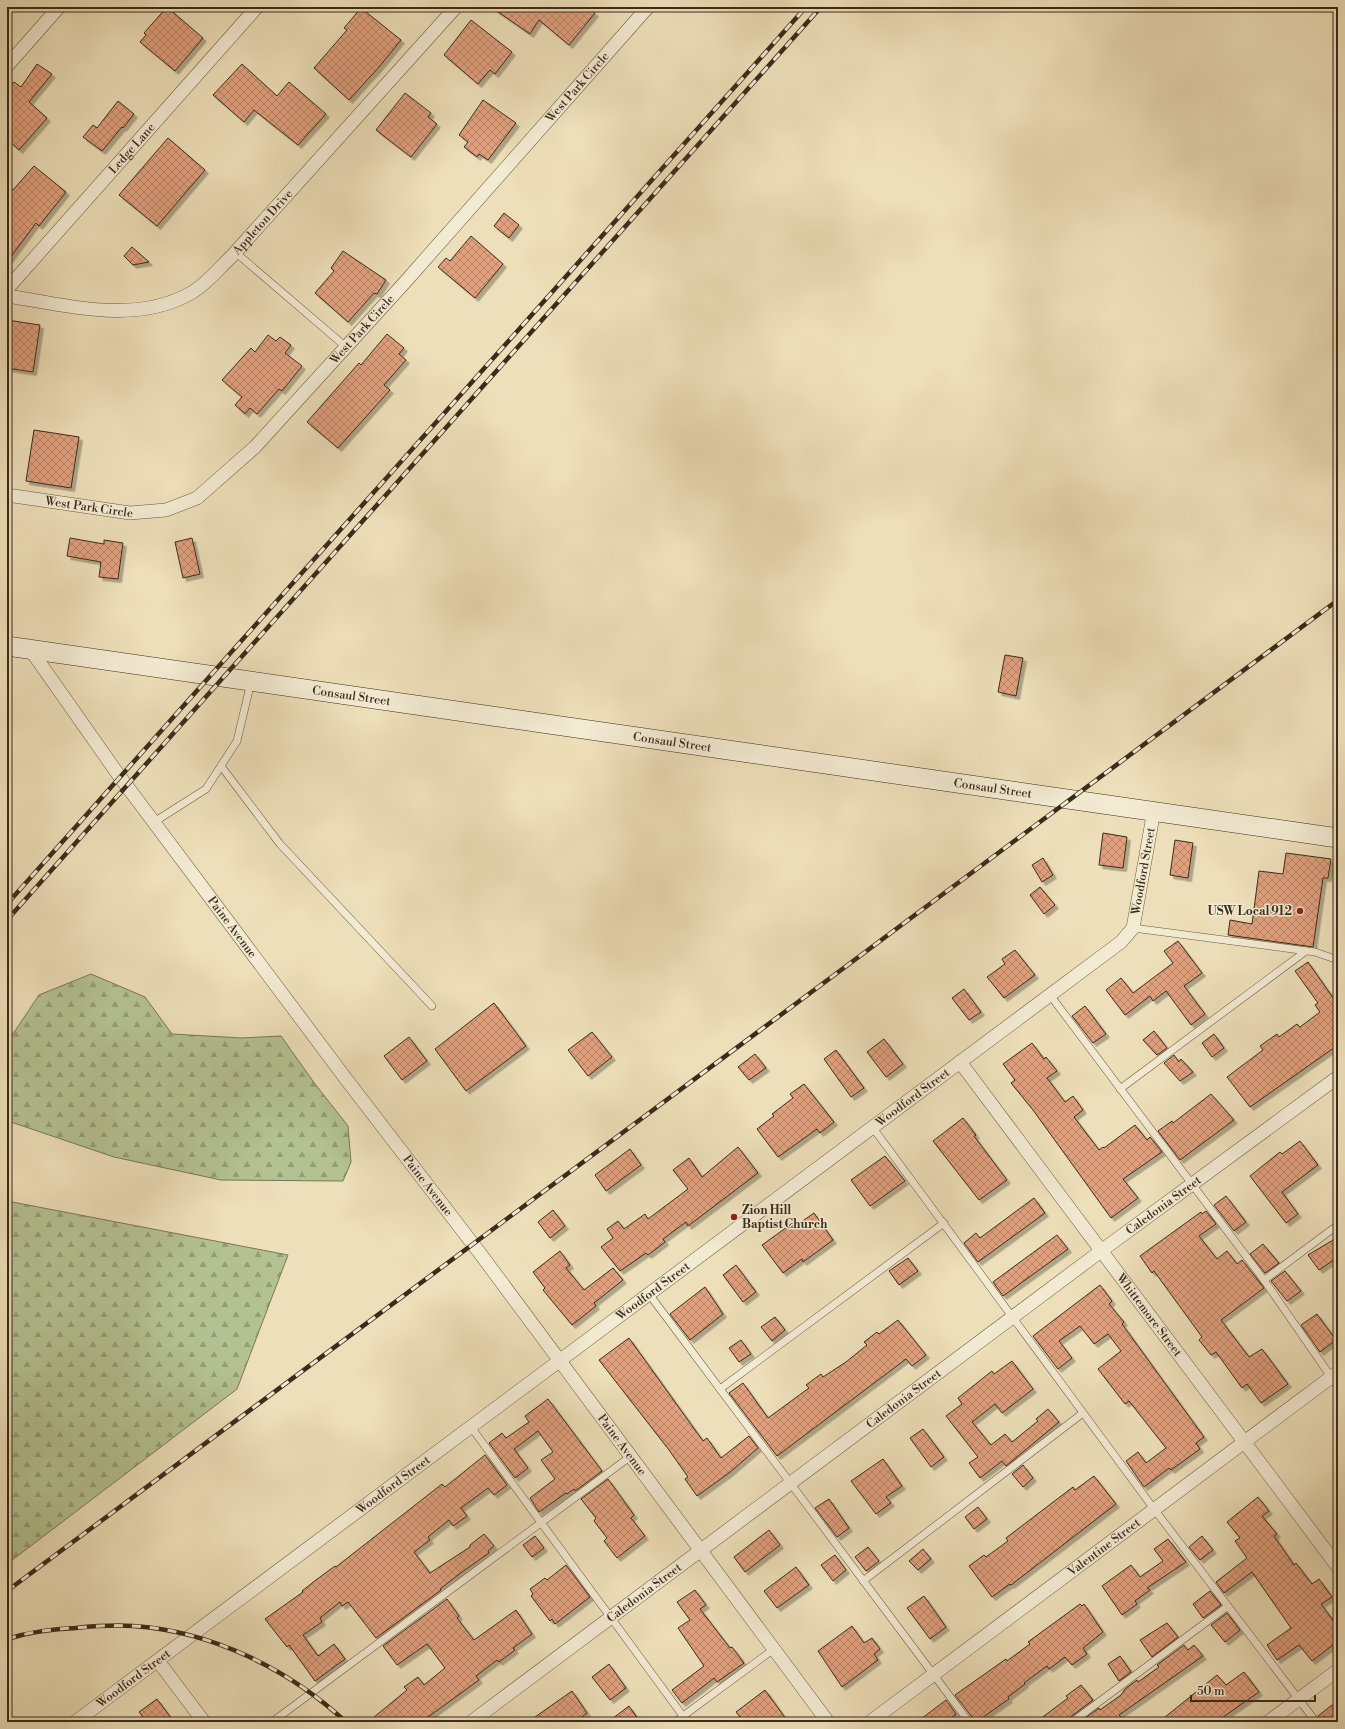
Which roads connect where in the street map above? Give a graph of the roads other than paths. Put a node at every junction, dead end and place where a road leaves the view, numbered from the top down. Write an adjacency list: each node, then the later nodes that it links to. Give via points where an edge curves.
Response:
1 (59, 7): 5 (street)
2 (257, 7): 7 (street, Ledge Lane)
3 (456, 7): 6 (street, Appleton Drive)
4 (648, 7): 9 (street, West Park Circle)
5 (7, 66)
6 (235, 252): 8 (street, Appleton Drive, via 192,292 162,305 135,311 112,311); 9 (lane)
7 (7, 289)
8 (7, 296)
9 (346, 347): 10 (street, West Park Circle, via 255,447 197,498 166,510 130,513)
10 (7, 495)
11 (7, 646): 12 (street, Consaul Street)
12 (30, 649): 13 (street, Consaul Street); 16 (street, Paine Avenue)
13 (251, 680): 14 (lane, via 237,741); 15 (street, Consaul Street)
14 (221, 766): 16 (lane, via 206,789); 22 (lane, via 280,844)
15 (1154, 810): 17 (street, Consaul Street); 18 (street, Woodford Street)
16 (154, 822): 34 (street, Paine Avenue)
17 (1338, 838)
18 (1133, 928): 19 (lane); 21 (street, Woodford Street, via 1121,942)
19 (1306, 951): 20 (lane); 25 (lane)
20 (1338, 960)
21 (1050, 995): 23 (street, Woodford Street); 25 (lane)
22 (432, 1006)
23 (960, 1062): 26 (street, Woodford Street); 30 (street, Whittemore Street)
24 (1338, 1078): 27 (street, Caledonia Street)
25 (1120, 1089): 27 (lane)
26 (873, 1128): 28 (lane); 32 (street, Woodford Street)
27 (1192, 1184): 30 (street, Caledonia Street); 31 (lane)
28 (944, 1223): 33 (lane); 36 (lane)
29 (1338, 1226): 31 (lane)
30 (1101, 1251): 33 (street, Caledonia Street); 39 (street, Whittemore Street)
31 (1264, 1280): 35 (lane)
32 (650, 1294): 34 (street, Woodford Street); 36 (lane)
33 (1013, 1317): 37 (lane); 41 (street, Caledonia Street)
34 (559, 1361): 38 (street, Woodford Street); 40 (street, Paine Avenue)
35 (1336, 1379): 39 (street, Valentine Street)
36 (720, 1389): 41 (lane)
37 (1083, 1413): 42 (lane); 46 (lane)
38 (471, 1427): 43 (lane); 50 (street, Woodford Street)
39 (1245, 1441): 42 (street, Valentine Street); 45 (street, Whittemore Street)
40 (631, 1456): 43 (lane); 44 (street, Paine Avenue)
41 (791, 1484): 44 (street, Caledonia Street); 46 (lane)
42 (1154, 1509): 47 (lane); 52 (street, Valentine Street)
43 (541, 1523): 48 (lane); 57 (lane)
44 (702, 1550): 48 (street, Caledonia Street); 49 (street, Paine Avenue)
45 (1338, 1567)
46 (863, 1581): 52 (lane)
47 (1228, 1606): 53 (lane); 63 (lane)
48 (611, 1618): 54 (lane); 58 (street, Caledonia Street)
49 (774, 1649): 54 (lane); 60 (street, Paine Avenue)
50 (158, 1661): 55 (street, Woodford Street); 56 (street)
51 (1338, 1670): 53 (street)
52 (933, 1675): 61 (street, Valentine Street); 62 (lane)
53 (1299, 1699): 64 (street); 65 (lane)
54 (683, 1716): 59 (lane)
55 (75, 1722)
56 (204, 1722)
57 (272, 1722)
58 (471, 1722)
59 (675, 1722)
60 (828, 1722)
61 (870, 1722)
62 (969, 1722)
63 (1072, 1722)
64 (1268, 1722)
65 (1316, 1722)

